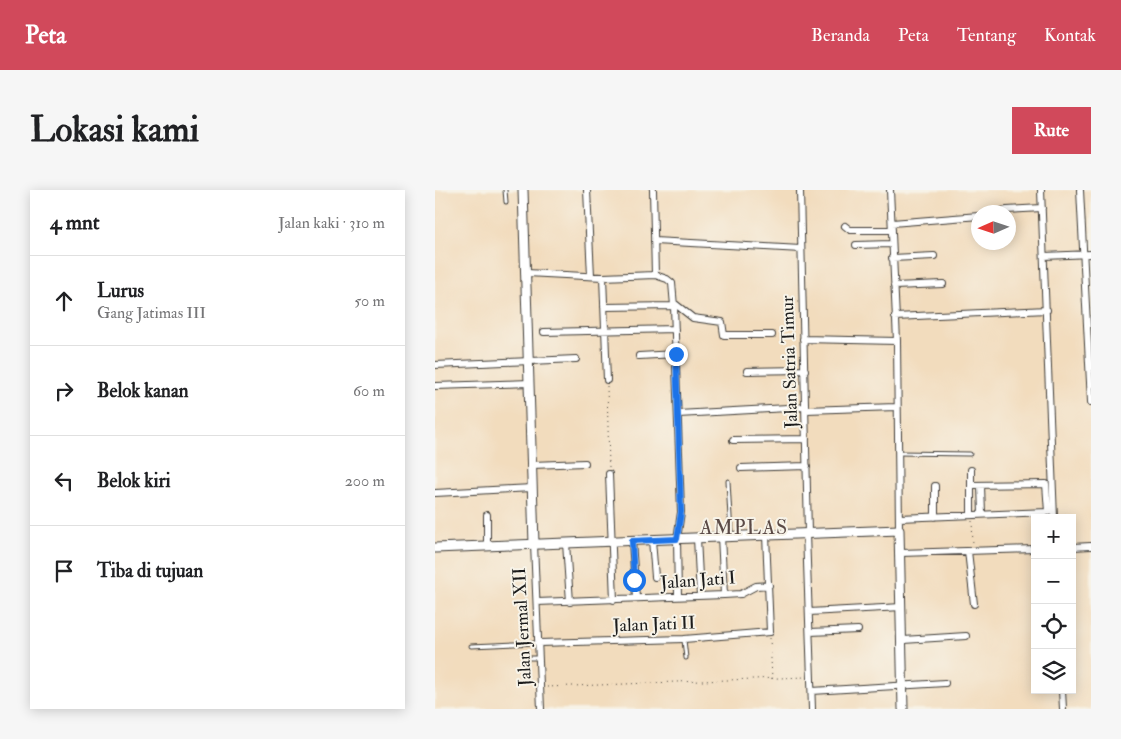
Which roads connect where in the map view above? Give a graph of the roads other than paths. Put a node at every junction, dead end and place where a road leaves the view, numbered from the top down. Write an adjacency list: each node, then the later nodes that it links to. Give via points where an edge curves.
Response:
1 (505, 190): 9 (lane)
2 (523, 190): 24 (street)
3 (587, 190): 26 (street)
4 (653, 190): 15 (street)
5 (800, 190): 18 (street, Jalan Satria Timur)
6 (890, 190): 14 (street)
7 (1041, 190): 10 (street)
8 (1080, 190): 20 (street)
9 (506, 202)
10 (1042, 208): 11 (street); 22 (street)
11 (1016, 209)
12 (971, 217): 14 (street)
13 (845, 226): 14 (street, via 850,230)
14 (892, 227): 16 (street)
15 (654, 241): 18 (street); 25 (street)
16 (891, 244): 17 (street); 23 (street)
17 (856, 245)
18 (801, 249): 38 (street, Jalan Satria Timur)
19 (1091, 254): 20 (street)
20 (1082, 255): 22 (street); 50 (street)
21 (933, 256): 23 (street)
22 (1044, 256): 32 (street)
23 (892, 258): 29 (street)
24 (527, 273): 26 (street); 43 (street)
25 (655, 275): 27 (street); 30 (street, via 672,283)
26 (591, 276): 27 (street)
27 (603, 276): 31 (street)
28 (943, 284): 29 (street)
29 (894, 286): 33 (street)
30 (674, 304): 31 (street); 35 (street); 37 (street, via 693,318 722,322 724,335)
31 (604, 307): 34 (street)
32 (1047, 310): 33 (street); 71 (street)
33 (895, 317): 39 (street)
34 (604, 329): 35 (street); 36 (street); 47 (street)
35 (675, 329): 40 (street)
36 (544, 332)
37 (772, 335)
38 (803, 339): 39 (street); 45 (street, Jalan Satria Timur)
39 (897, 341): 51 (street)
40 (676, 354): 41 (street); 53 (street)
41 (639, 356)
42 (576, 359): 43 (street)
43 (529, 361): 44 (street); 48 (street)
44 (435, 364)
45 (805, 370): 46 (street); 52 (street, Jalan Satria Timur)
46 (747, 371)
47 (607, 380)
48 (530, 383): 49 (street); 59 (street)
49 (435, 386)
50 (1091, 402)
51 (896, 407): 52 (street); 56 (street)
52 (806, 408): 53 (street); 54 (street, Jalan Satria Timur)
53 (678, 414): 82 (street, via 681,512)
54 (806, 439): 55 (street); 60 (street, Jalan Satria Timur)
55 (733, 440)
56 (898, 453): 57 (lane); 75 (street)
57 (969, 454)
58 (585, 463): 59 (street)
59 (532, 465): 68 (street)
60 (807, 466): 61 (street); 77 (street, Jalan Satria Timur)
61 (741, 468)
62 (971, 470): 65 (street)
63 (609, 474): 84 (street)
64 (727, 481): 80 (lane)
65 (971, 485): 66 (street); 73 (street)
66 (981, 485): 70 (street); 70 (street, via 1047,485 1047,514)
67 (935, 486): 74 (street)
68 (533, 488): 69 (street); 87 (street)
69 (435, 493)
70 (982, 514): 73 (street)
71 (1054, 514)
72 (487, 515): 88 (street)
73 (971, 515): 74 (street)
74 (935, 517): 75 (street)
75 (899, 518): 76 (street)
76 (899, 530): 77 (street); 94 (street)
77 (807, 533): 78 (street); 106 (street, Jalan Satria Timur)
78 (766, 535): 80 (street); 96 (street)
79 (721, 536): 80 (street); 81 (street); 97 (street)
80 (731, 536)
81 (697, 538): 82 (street); 99 (street)
82 (677, 539): 83 (street); 98 (street)
83 (652, 540): 85 (street); 95 (street)
84 (611, 541): 85 (street); 86 (street); 101 (street)
85 (632, 541): 100 (street)
86 (566, 543): 87 (street); 103 (street)
87 (534, 544): 88 (street); 102 (street, Jalan Jermal XII)
88 (487, 545): 91 (street)
89 (1091, 546): 90 (street)
90 (1076, 547)
91 (435, 548)
92 (1031, 550): 93 (street)
93 (970, 551): 94 (street); 104 (street)
94 (900, 553): 105 (street)
95 (655, 577)
96 (769, 586): 97 (street, Jalan Jati I); 110 (street, Jalan Jati II, via 770,632)
97 (724, 595): 99 (street, Jalan Jati I)
98 (678, 596): 99 (street, Jalan Jati I); 100 (street, Jalan Jati I)
99 (700, 596)
100 (636, 598): 101 (street, Jalan Jati I)
101 (613, 600): 103 (street, Jalan Jati I)
102 (537, 602): 103 (street, Jalan Jati I); 112 (street, Jalan Jermal XII)
103 (569, 602)
104 (974, 604)
105 (901, 607): 106 (street); 111 (street)
106 (809, 612): 108 (street, Jalan Satria Timur)
107 (858, 630): 108 (street)
108 (810, 632): 119 (street, Jalan Satria Timur)
109 (967, 636): 111 (street)
110 (684, 639): 112 (street, Jalan Jati II); 116 (lane)
111 (903, 640): 118 (street)
112 (539, 643): 113 (lane); 115 (street, Jalan Jermal XII)
113 (471, 646)
114 (527, 658): 115 (lane)
115 (539, 658): 121 (street, Jalan Jermal XII)
116 (686, 658)
117 (945, 683): 118 (street)
118 (902, 685): 119 (street); 123 (street)
119 (812, 691): 122 (street, Jalan Satria Timur)
120 (1062, 694): 124 (street)
121 (541, 709)
122 (812, 709)
123 (903, 709)
124 (1063, 709)

